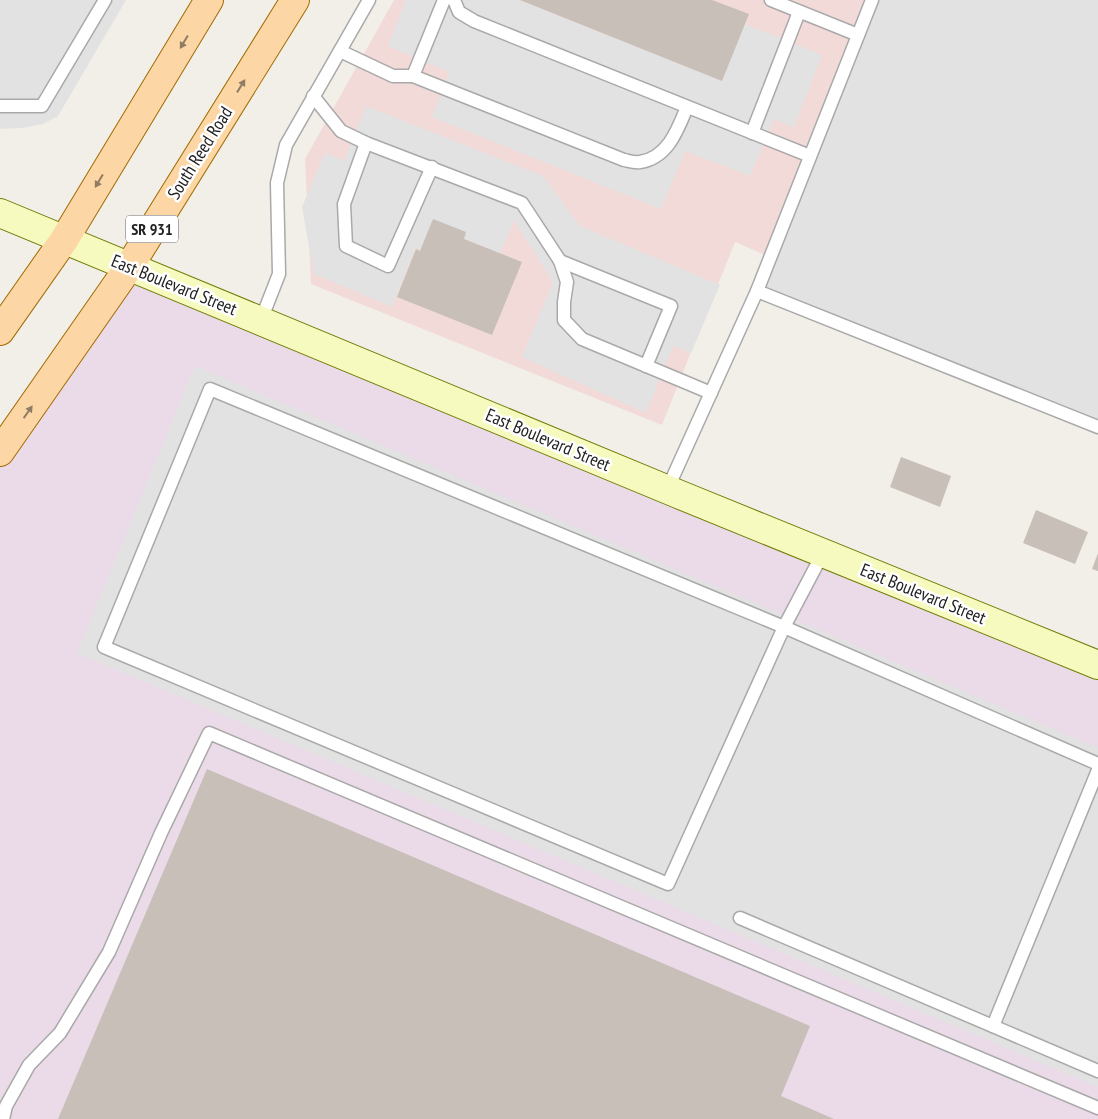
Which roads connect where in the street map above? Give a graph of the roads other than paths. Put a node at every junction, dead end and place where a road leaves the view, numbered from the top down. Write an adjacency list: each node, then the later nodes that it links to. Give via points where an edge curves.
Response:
1 (105, 0): 14 (lane, via 42,106)
2 (209, 0): 21 (main road, one-way to 21)
3 (295, 0): 23 (main road, South Reed Road / SR 931, one-way to 3)
4 (369, 0): 11 (lane)
5 (444, 0): 12 (lane)
6 (454, 0): 15 (lane, via 459,12 474,21)
7 (770, 0): 9 (lane)
8 (872, 0): 10 (lane)
9 (800, 12): 10 (lane); 16 (lane)
10 (858, 35): 18 (lane)
11 (340, 51): 12 (lane, via 393,76); 13 (lane)
12 (413, 76): 15 (lane, via 624,160 640,162 657,155 673,140)
13 (313, 96): 17 (lane, via 341,131); 25 (lane, via 286,145 277,183 279,274)
14 (0, 106)
15 (687, 107): 16 (lane)
16 (752, 133): 18 (lane)
17 (366, 143): 19 (lane); 19 (lane, via 344,204 346,246 388,266)
18 (810, 156): 24 (lane)
19 (432, 168): 22 (lane, via 522,203)
20 (0, 213): 21 (main road, East Boulevard Street)
21 (64, 240): 23 (main road, East Boulevard Street); 26 (main road)
22 (560, 261): 27 (lane, via 567,282 564,320 582,339); 27 (lane, via 671,306)
23 (129, 266): 25 (main road, East Boulevard Street); 30 (main road, South Reed Road / SR 931, one-way to 23)
24 (757, 291): 28 (lane); 29 (lane)
25 (261, 320): 31 (main road, East Boulevard Street)
26 (0, 331)
27 (646, 366): 28 (lane)
28 (711, 393): 31 (lane)
29 (1098, 427)
30 (0, 452)
31 (667, 490): 32 (main road, East Boulevard Street)
32 (823, 553): 33 (lane); 34 (main road, East Boulevard Street)
33 (784, 627): 33 (lane, via 668,884 104,647 210,389); 35 (lane)
34 (1098, 665)
35 (1098, 764)
36 (1098, 770): 38 (lane)
37 (740, 918): 38 (lane)
38 (993, 1026): 39 (lane)
39 (1098, 1070)
40 (1098, 1108): 41 (lane, via 209,733 160,833 109,952 60,1033 29,1065 6,1106)
41 (3, 1119)

